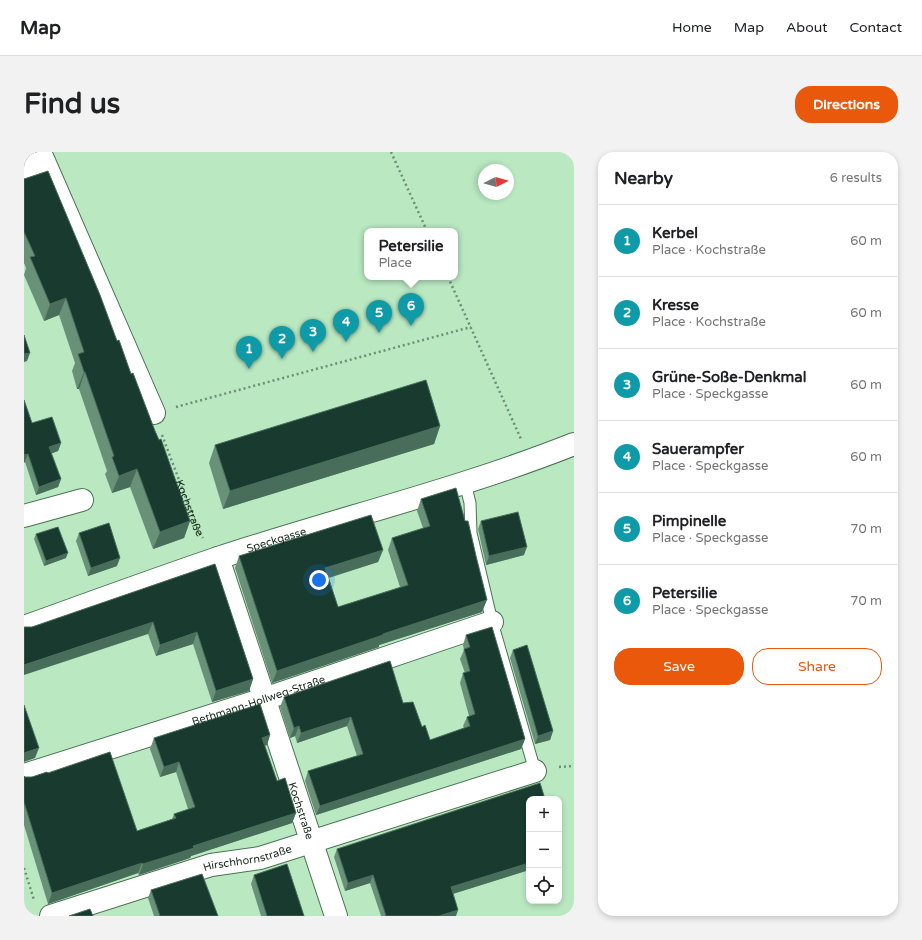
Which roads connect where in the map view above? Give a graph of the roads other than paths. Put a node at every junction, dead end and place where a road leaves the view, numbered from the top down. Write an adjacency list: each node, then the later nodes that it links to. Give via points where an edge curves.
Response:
1 (36, 160): 2 (street)
2 (154, 413)
3 (574, 444): 4 (street, Speckgasse)
4 (465, 483): 7 (street, Speckgasse); 8 (lane, via 470,503 470,533)
5 (82, 500): 6 (street)
6 (24, 516)
7 (218, 558): 9 (street, Speckgasse); 10 (street, Kochstraße)
8 (492, 622): 10 (street, Bethmann-Hollweg-Straße); 11 (lane)
9 (24, 627)
10 (264, 700): 12 (street, Bethmann-Hollweg-Straße); 13 (street, Kochstraße)
11 (535, 771): 13 (street, Hirschhornstraße)
12 (24, 775)
13 (311, 841): 14 (street, Hirschhornstraße, via 260,858 211,865); 15 (street, Kochstraße)
14 (51, 916)
15 (336, 916)

